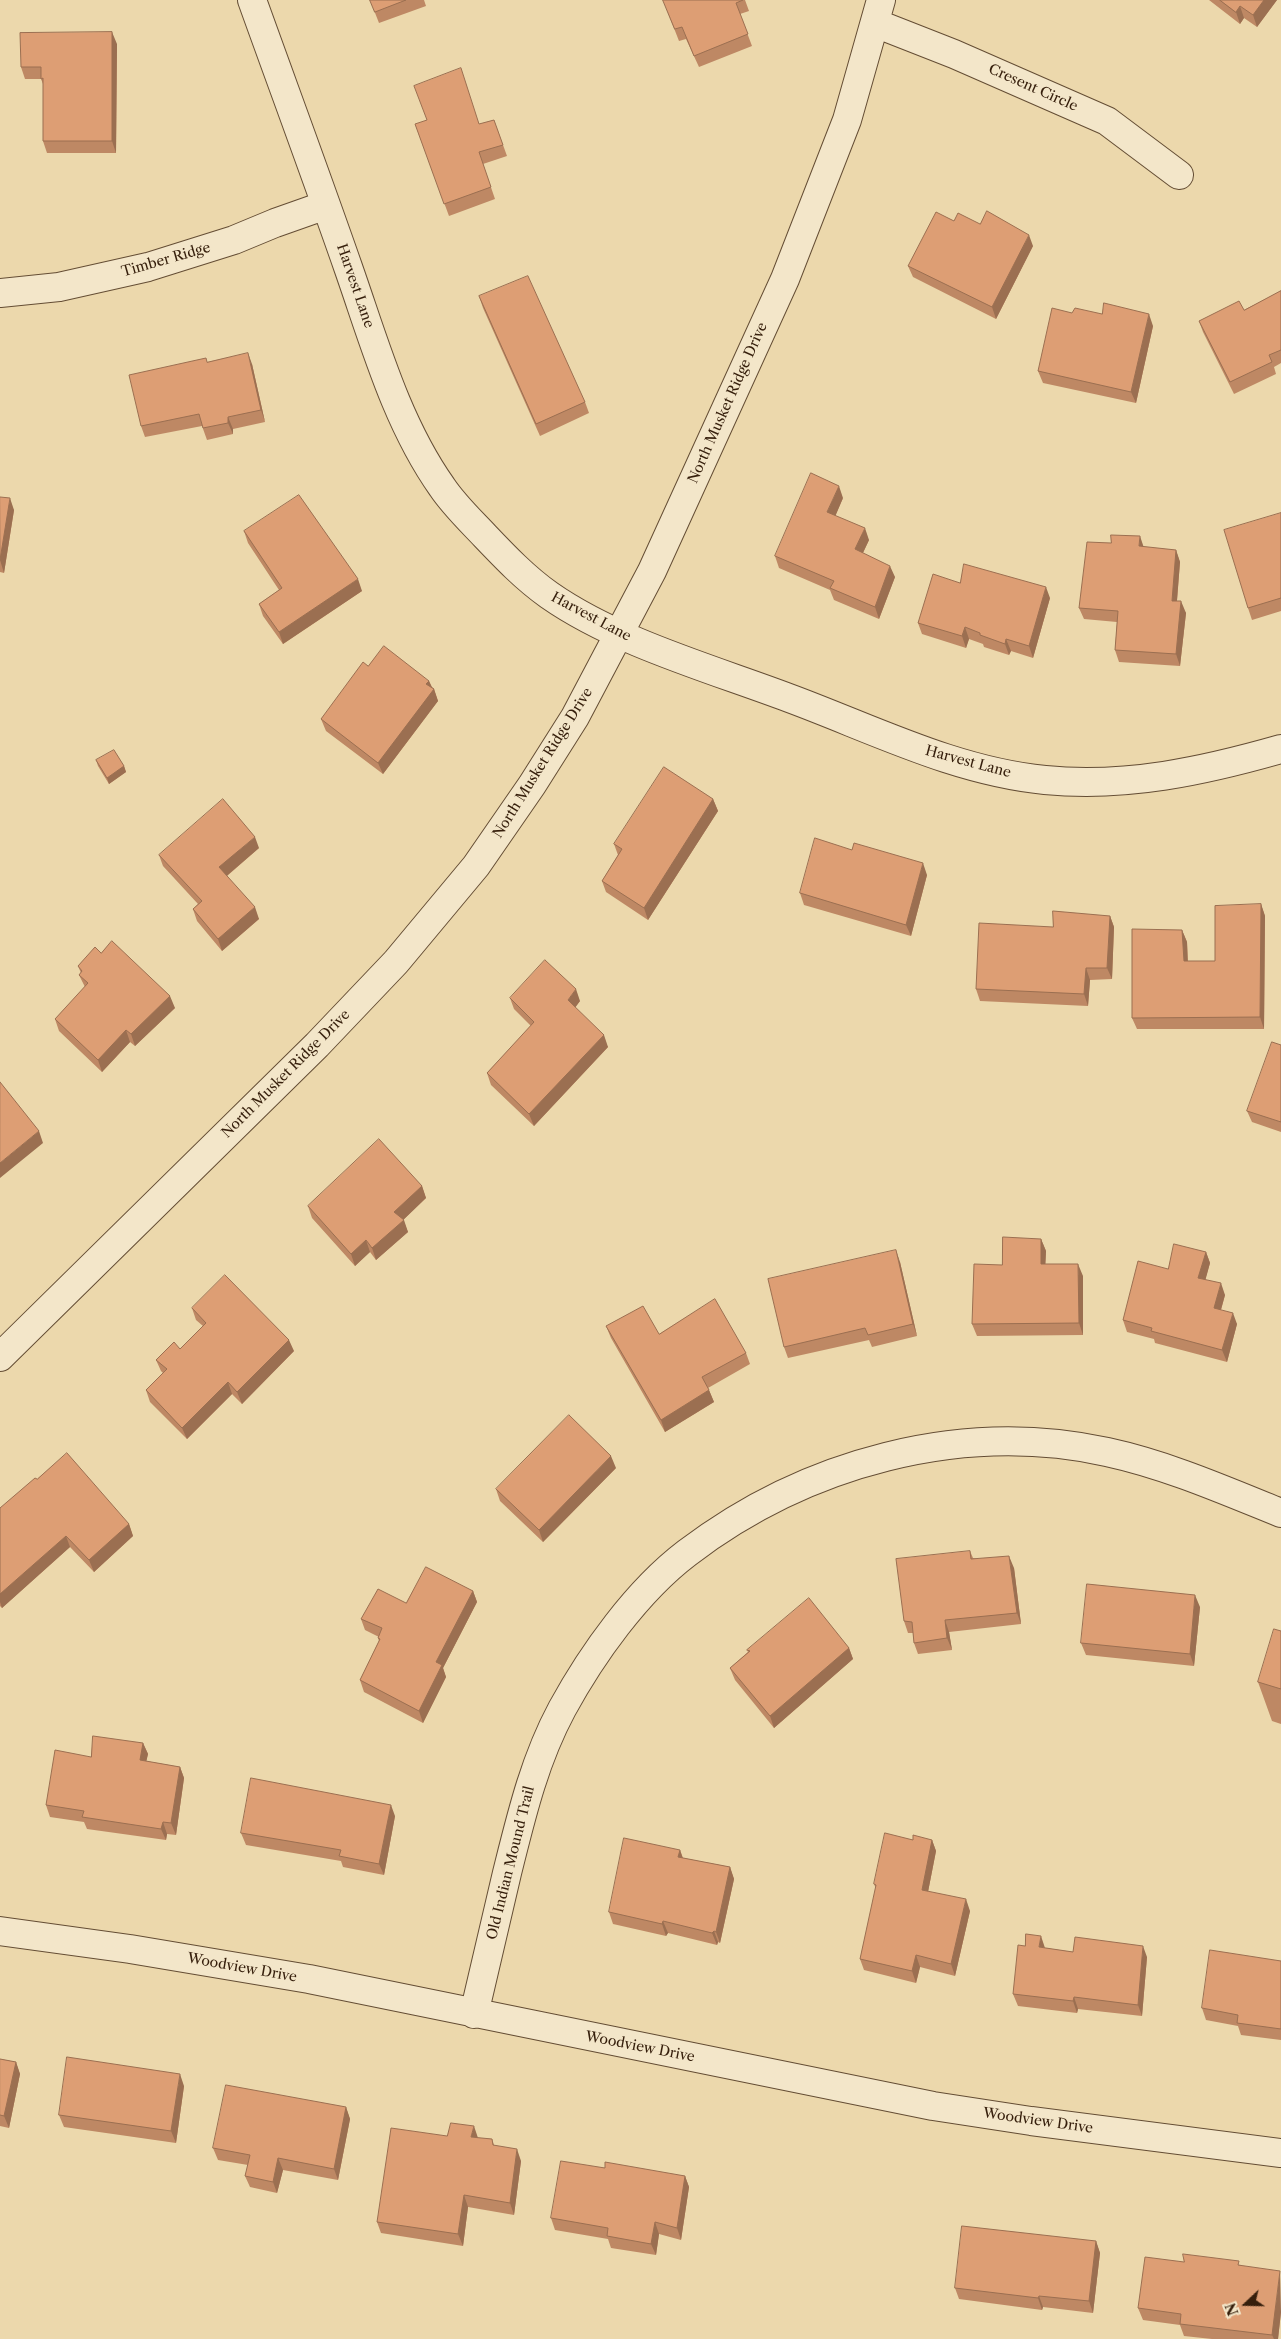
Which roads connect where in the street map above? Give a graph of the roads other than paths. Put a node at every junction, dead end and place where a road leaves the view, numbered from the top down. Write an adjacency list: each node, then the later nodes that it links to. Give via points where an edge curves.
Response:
1 (252, 0): 4 (street, Harvest Lane)
2 (878, 11): 3 (street, Cresent Circle, via 954,54 1107,121); 6 (street, North Musket Ridge Drive, via 848,120 785,279 652,571)
3 (1179, 174)
4 (326, 205): 5 (street, Timber Ridge, via 234,240 148,267 58,287); 6 (street, Harvest Lane, via 387,377 416,444 442,487 524,576 552,597)
5 (0, 293)
6 (619, 634): 7 (street, Harvest Lane, via 928,753 972,766 1044,780 1098,782 1151,779); 8 (street, North Musket Ridge Drive, via 575,717 532,785 476,866 396,962 317,1045)
7 (1281, 749)
8 (0, 1357)
9 (1281, 1513): 11 (street, Old Indian Mound Trail, via 1164,1466 1104,1451 1021,1441 941,1445 853,1465 779,1494 730,1523 686,1554 629,1611 611,1631 561,1710 526,1793)
10 (0, 1931): 11 (street, Woodview Drive, via 309,1979)
11 (474, 2014): 12 (street, Woodview Drive, via 933,2106)
12 (1281, 2153)

